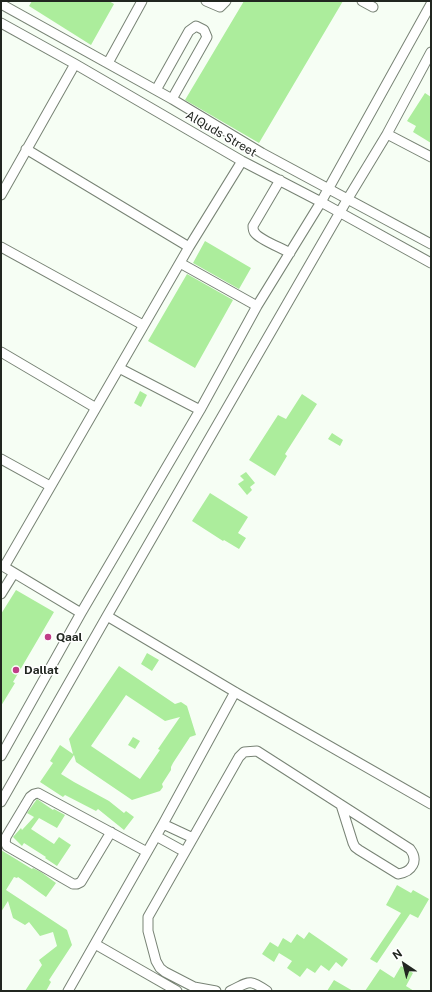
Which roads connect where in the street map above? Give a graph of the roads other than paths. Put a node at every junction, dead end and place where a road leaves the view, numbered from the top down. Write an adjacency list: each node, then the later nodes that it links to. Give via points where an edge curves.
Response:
1 (142, 1): 11 (street)
2 (206, 1): 3 (street, via 220,7)
3 (226, 1)
4 (362, 1): 7 (street)
5 (1, 2): 11 (street, AlQuds Street)
6 (431, 4): 20 (street)
7 (373, 7)
8 (1, 23): 10 (street, AlQuds Street)
9 (431, 52): 12 (street)
10 (75, 64): 16 (street); 18 (street, AlQuds Street)
11 (108, 64): 13 (street, AlQuds Street)
12 (428, 64): 15 (street)
13 (156, 90): 14 (street, AlQuds Street); 14 (street, via 189,31 196,26 204,30 207,37)
14 (172, 99): 20 (street, AlQuds Street)
15 (387, 134): 17 (street); 22 (street)
16 (26, 150): 21 (street); 27 (street)
17 (431, 157)
18 (242, 161): 19 (street, AlQuds Street); 27 (street)
19 (280, 180): 23 (street, AlQuds Street); 28 (street, via 253,230 266,241)
20 (328, 189): 22 (street, AlQuds Street); 23 (street)
21 (1, 195)
22 (347, 200): 24 (street); 25 (street, AlQuds Street)
23 (321, 202): 24 (street, AlQuds Street); 28 (street)
24 (340, 213): 30 (street, AlQuds Street); 43 (street)
25 (431, 244)
26 (1, 247): 32 (street)
27 (189, 247): 29 (street)
28 (290, 252): 31 (street)
29 (180, 263): 31 (street); 32 (street)
30 (431, 263)
31 (257, 306): 36 (street)
32 (143, 325): 34 (street)
33 (1, 352): 35 (street)
34 (119, 368): 35 (street); 36 (street)
35 (96, 408): 38 (street)
36 (200, 410): 42 (street)
37 (1, 459): 38 (street)
38 (50, 486): 39 (street)
39 (2, 566): 40 (street)
40 (14, 573): 41 (street); 42 (street)
41 (1, 594)
42 (81, 612): 45 (street)
43 (107, 616): 44 (street); 46 (street)
44 (235, 692): 47 (street); 49 (street)
45 (1, 756)
46 (1, 802)
47 (431, 804)
48 (341, 805): 48 (street, via 353,843 359,850 398,874 409,870 414,859 410,849); 52 (street, via 257,751 244,752)
49 (162, 824): 51 (street); 52 (street)
50 (111, 832): 50 (street, via 38,793 30,797 5,842 7,846 77,884 81,882); 53 (street)
51 (156, 836): 53 (street); 54 (street)
52 (193, 838): 54 (street)
53 (147, 852): 55 (street)
54 (185, 852): 58 (street, via 148,918 148,931 160,968 194,987)
55 (95, 944): 56 (street); 57 (street)
56 (172, 990)
57 (68, 991)
58 (216, 991)
59 (230, 991): 60 (street, via 249,982)
60 (267, 991)

